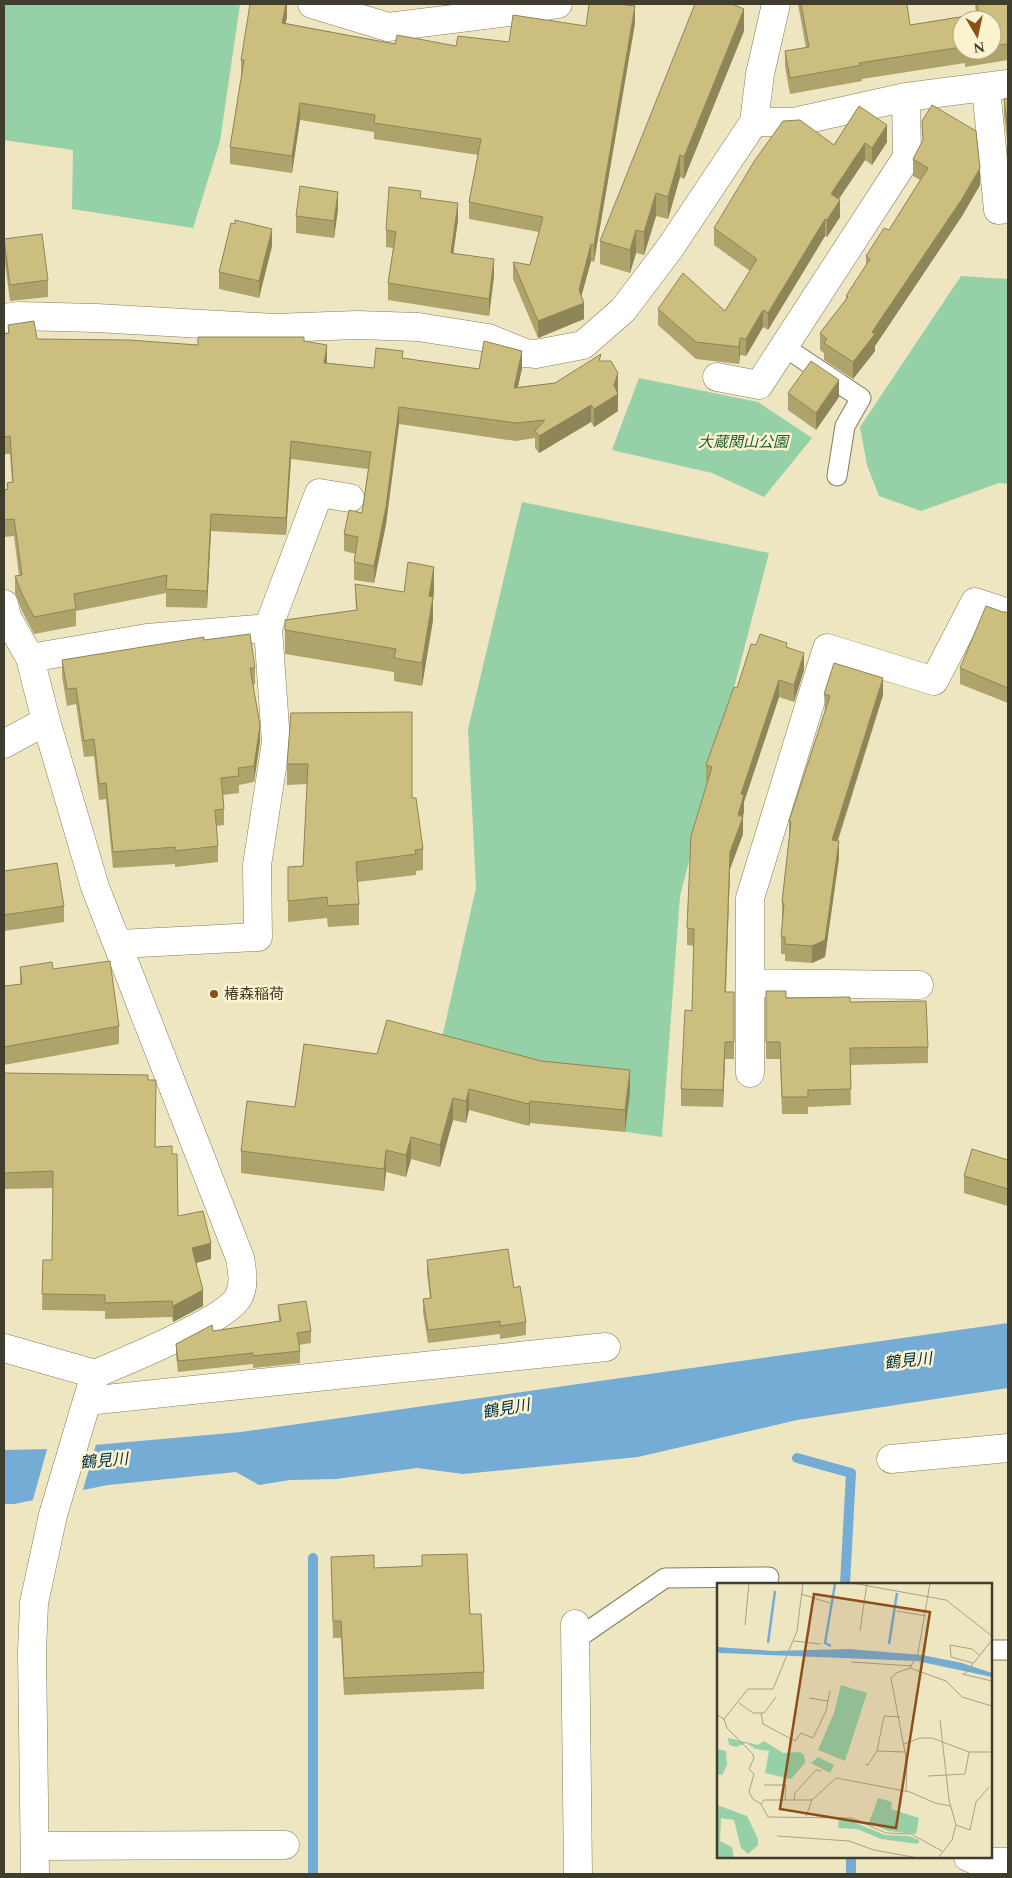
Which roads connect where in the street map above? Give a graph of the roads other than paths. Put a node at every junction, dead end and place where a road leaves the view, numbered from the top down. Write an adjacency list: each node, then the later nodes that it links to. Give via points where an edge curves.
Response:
1 (312, 4): 2 (street, via 388,27)
2 (558, 4)
3 (776, 4): 6 (street, via 760,74)
4 (997, 86): 5 (street); 7 (street, via 998,210)
5 (906, 98): 6 (street, via 794,122); 9 (street, via 907,158)
6 (754, 122): 8 (street, via 670,248 623,310 583,345 525,353 488,338 418,326 357,324 274,328 77,318)
7 (1008, 209)
8 (4, 318)
9 (783, 346): 10 (street, via 759,385); 11 (lane, via 861,398 845,426)
10 (717, 377)
11 (837, 476)
12 (350, 498): 15 (street, via 320,494)
13 (4, 604): 16 (street)
14 (1008, 613): 20 (street, via 975,602 934,680 827,648 750,898)
15 (268, 628): 16 (street, via 147,638); 19 (street, via 276,742 257,866 258,937)
16 (30, 658): 17 (street)
17 (46, 720): 18 (street); 19 (street, via 96,887)
18 (4, 744)
19 (119, 944): 25 (street, via 240,1258 243,1286 238,1298 214,1319)
20 (750, 983): 21 (street); 22 (street)
21 (919, 985)
22 (750, 1074)
23 (606, 1347): 26 (street)
24 (4, 1348): 25 (street)
25 (95, 1374): 26 (street)
26 (86, 1407): 33 (street, via 53,1515 34,1603)
27 (1008, 1448): 28 (street)
28 (890, 1459)
29 (769, 1577): 30 (lane, via 665,1578)
30 (575, 1632): 38 (street)
31 (992, 1650): 32 (lane)
32 (1008, 1650)
33 (35, 1846): 34 (street); 37 (street)
34 (285, 1846)
35 (970, 1858): 36 (street, via 979,1862)
36 (1008, 1862)
37 (35, 1874)
38 (578, 1874)

